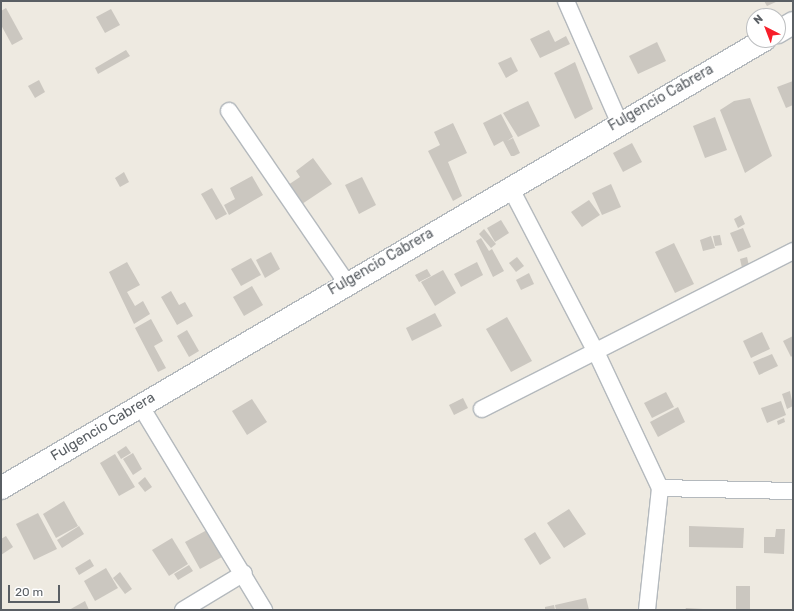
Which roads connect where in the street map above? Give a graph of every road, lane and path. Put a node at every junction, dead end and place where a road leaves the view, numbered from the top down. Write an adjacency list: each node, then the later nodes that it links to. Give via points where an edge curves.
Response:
1 (566, 1): 4 (street)
2 (750, 48): 4 (main road, Fulgencio Cabrera)
3 (229, 111): 7 (street)
4 (619, 122): 5 (main road, Fulgencio Cabrera)
5 (510, 187): 7 (main road, Fulgencio Cabrera); 8 (street)
6 (793, 251): 8 (street)
7 (346, 282): 9 (main road, Fulgencio Cabrera)
8 (596, 352): 10 (street); 12 (street)
9 (140, 405): 11 (main road, Fulgencio Cabrera); 14 (street)
10 (482, 409)
11 (1, 488)
12 (660, 488): 13 (street); 17 (street)
13 (793, 490)
14 (244, 573): 15 (street); 16 (street)
15 (183, 610)
16 (264, 610)
17 (647, 610)

